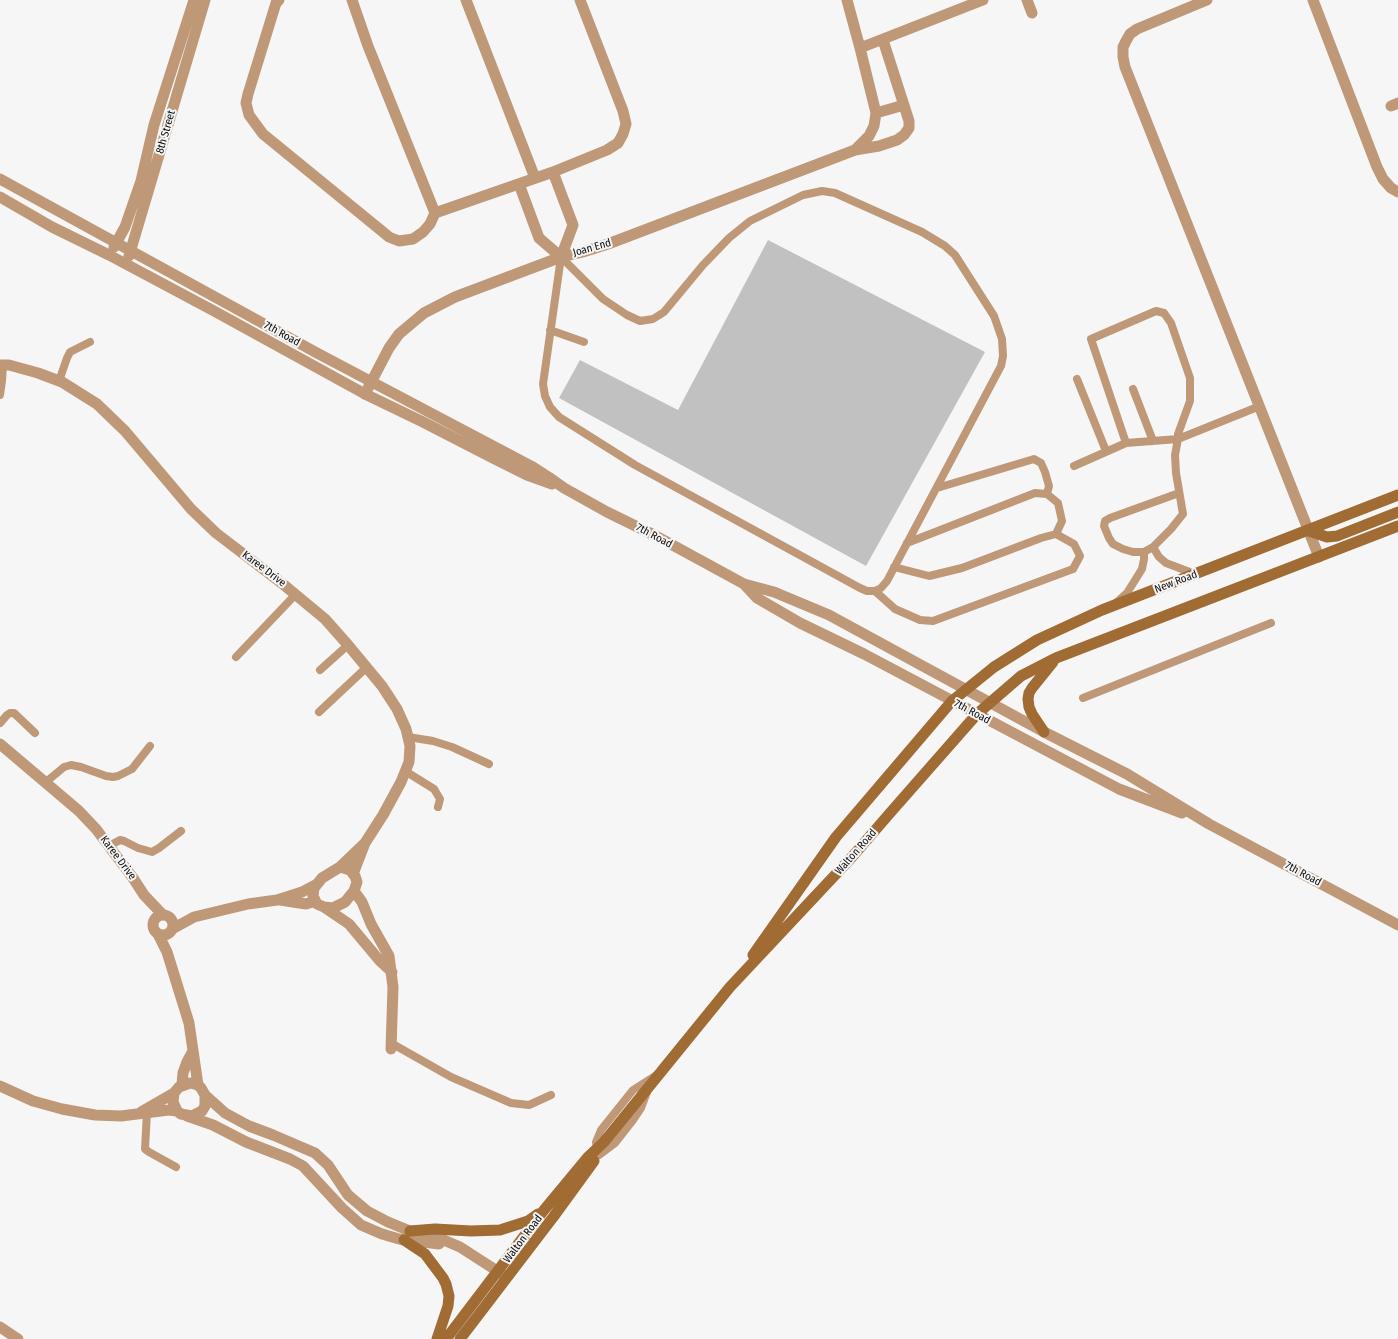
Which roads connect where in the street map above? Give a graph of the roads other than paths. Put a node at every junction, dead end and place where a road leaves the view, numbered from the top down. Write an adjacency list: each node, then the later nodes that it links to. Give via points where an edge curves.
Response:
1 (194, 0): 25 (street, 8th Street, via 154,125 141,181)
2 (205, 0): 26 (street, 8th Street)
3 (279, 0): 24 (street, via 246,103 255,124 263,134 389,237 399,241 412,239 423,232)
4 (352, 0): 24 (street)
5 (466, 0): 19 (street)
6 (580, 0): 18 (street, via 626,124 618,144)
7 (847, 0): 14 (street)
8 (983, 0): 13 (street)
9 (1027, 0): 12 (street)
10 (1207, 0): 40 (street, via 1137,29 1126,41 1122,57)
11 (1313, 0): 22 (street, via 1377,167 1383,180)
12 (1032, 13)
13 (883, 40): 14 (street); 15 (street)
14 (860, 48): 16 (street)
15 (904, 104): 16 (street); 17 (street, via 909,121 909,128 904,135 879,146)
16 (876, 113): 17 (street, via 869,136)
17 (855, 150): 28 (street, Joan End, via 608,244)
18 (553, 172): 19 (street); 28 (street, via 572,224)
19 (535, 178): 21 (street)
20 (0, 179): 25 (street, 7th Road)
21 (519, 184): 24 (street); 28 (street, via 539,238)
22 (1398, 192)
23 (0, 197): 27 (street, 7th Road, via 52,227)
24 (435, 213)
25 (117, 243): 26 (street, 7th Road); 27 (street, 8th Street)
26 (131, 250): 29 (street, 8th Street); 36 (street, 7th Road)
27 (109, 255): 29 (street, 7th Road)
28 (561, 257): 30 (lane); 36 (street, Joan End, via 455,297 424,313 400,334 389,348); 47 (lane, via 603,299 640,321 653,319 664,312 703,265 750,221 803,195 822,191 835,193 935,238 955,255 994,316 1002,339 1003,356 1001,366)
29 (126, 264): 38 (street, 7th Road)
30 (550, 330): 32 (lane); 62 (lane, via 543,384 550,407 559,417 635,466 860,588)
31 (90, 342): 35 (lane, via 70,352)
32 (584, 342)
33 (1, 365): 35 (street, Karee Drive, via 38,373); 39 (lane)
34 (1077, 379): 44 (lane)
35 (59, 381): 63 (street, Karee Drive, via 97,404 125,431 191,509 227,542)
36 (371, 382): 38 (street, Joan End); 46 (street, 7th Road, via 533,467)
37 (1133, 389): 42 (lane)
38 (365, 394): 46 (street, 7th Road, via 528,475)
39 (0, 395)
40 (1260, 406): 41 (lane); 53 (street)
41 (1178, 438): 42 (lane); 43 (lane, via 1190,401 1190,378 1170,323 1164,313 1156,311 1091,339); 48 (lane, via 1175,455)
42 (1153, 441): 43 (lane)
43 (1126, 443): 44 (lane)
44 (1106, 451): 45 (lane)
45 (1074, 466)
46 (564, 488): 61 (street, 7th Road)
47 (937, 488): 49 (lane, via 1034,459 1041,462 1045,472 1049,486); 55 (lane)
48 (1179, 493): 56 (lane, via 1183,514 1172,530); 57 (lane, via 1105,521 1104,526 1113,544 1123,549)
49 (1047, 494): 54 (lane, via 1058,503 1062,522); 55 (lane, via 1035,493)
50 (1398, 495): 53 (main road, New Road)
51 (1398, 512): 53 (main road, via 1333,537)
52 (1398, 526): 58 (main road)
53 (1309, 530): 58 (street); 60 (main road, New Road)
54 (1056, 534): 59 (lane, via 962,568 929,576); 62 (lane, via 1074,544 1080,556 1073,569 933,622 920,620 895,609)
55 (907, 543): 59 (lane)
56 (1153, 546): 57 (lane); 60 (lane, via 1158,557 1166,563)
57 (1144, 552): 64 (lane, via 1142,569 1127,593)
58 (1319, 557): 68 (main road)
59 (894, 568): 62 (lane, via 887,581)
60 (1195, 574): 64 (main road, New Road)
61 (744, 584): 71 (street, 7th Road, via 774,592 829,615); 73 (street, 7th Road, via 757,598 780,611)
62 (875, 591)
63 (296, 594): 66 (street, Karee Drive, via 325,619); 67 (lane)
64 (1114, 605): 71 (main road, New Road, via 1037,640)
65 (1271, 623): 72 (lane)
66 (348, 645): 69 (street, Karee Drive); 70 (lane)
67 (236, 657)
68 (1056, 658): 74 (main road, via 1022,676); 78 (main road, via 1032,688 1028,699 1032,714)
69 (367, 667): 75 (lane); 80 (street, Karee Drive, via 397,709)
70 (320, 670)
71 (966, 689): 73 (main road, Walton Road); 74 (street, 7th Road)
72 (1083, 698)
73 (952, 701): 76 (street, 7th Road); 106 (main road, Walton Road, via 836,837)
74 (990, 703): 76 (main road, Walton Road); 78 (street, 7th Road)
75 (318, 712)
76 (978, 714): 87 (street, 7th Road, via 1119,788); 106 (main road, Walton Road, via 852,857)
77 (0, 723): 79 (lane, via 7,715 14,713)
78 (1044, 732): 87 (street, 7th Road, via 1126,774)
79 (35, 733)
80 (408, 738): 83 (lane, via 433,741 452,747); 84 (street, Karee Drive, via 409,762)
81 (0, 744): 85 (street, Karee Drive)
82 (150, 746): 85 (lane, via 132,769 118,776 106,776 71,765 64,767)
83 (489, 764)
84 (405, 771): 86 (lane, via 434,789 440,800); 89 (street, Karee Drive, via 383,815)
85 (46, 782): 90 (street, Karee Drive, via 79,811)
86 (438, 807)
87 (1209, 824): 102 (street, 7th Road)
88 (181, 831): 90 (lane, via 152,852 124,840)
89 (365, 842): 91 (street, Karee Drive); 92 (street, Karee Drive)
90 (109, 846): 95 (street, Karee Drive)
91 (340, 867): 92 (street, via 350,870); 93 (street)
92 (353, 874): 94 (street, via 357,882)
93 (317, 884): 96 (street); 97 (street, via 313,892)
94 (354, 891): 97 (street, via 345,902 333,908); 101 (street, via 362,902)
95 (144, 895): 98 (street, Karee Drive); 100 (street, Karee Drive)
96 (277, 900): 97 (street); 99 (street, via 248,904)
97 (319, 904): 104 (street, via 349,924)
98 (166, 915): 99 (street); 100 (street, via 159,916); 103 (street, via 174,923)
99 (194, 918): 103 (street)
100 (153, 923): 103 (street, via 155,932)
101 (371, 924): 104 (street); 105 (street, via 389,956)
102 (1398, 925)
103 (167, 932): 108 (street, via 167,952 189,1023)
104 (358, 934): 105 (street)
105 (392, 972): 107 (street)
106 (730, 987): 109 (main road, Walton Road)
107 (391, 1046): 115 (lane, via 511,1104 529,1105)
108 (193, 1051): 110 (street, via 183,1074); 111 (street)
109 (659, 1074): 119 (main road, Walton Road); 119 (lane, via 633,1090 601,1130 596,1142)
110 (182, 1084): 111 (street); 113 (street)
111 (198, 1085): 114 (street)
112 (0, 1086): 116 (street, via 33,1101 95,1115 121,1116)
113 (174, 1093): 116 (street); 117 (street, via 173,1102)
114 (205, 1095): 117 (street, via 205,1106 202,1111 192,1116); 118 (street, via 226,1113 248,1126)
115 (551, 1095)
116 (144, 1112): 117 (street, via 169,1110); 121 (lane, via 145,1149)
117 (182, 1113): 120 (street)
118 (305, 1149): 120 (street); 123 (street, via 315,1153 328,1165 348,1195 367,1211)
119 (600, 1149): 122 (main road, Walton Road, via 588,1157); 126 (main road, Walton Road, via 554,1216)
120 (297, 1163): 124 (street, via 303,1166 361,1225)
121 (176, 1167)
122 (544, 1210): 125 (main road, via 528,1221 500,1230 435,1229); 126 (main road, Walton Road)
123 (388, 1222): 124 (street); 125 (street)
124 (382, 1234): 125 (street)
125 (407, 1236): 126 (street, via 432,1235 460,1247); 129 (main road, via 425,1254 446,1284 448,1306)
126 (501, 1276): 130 (main road, Walton Road); 131 (main road, Walton Road)
127 (0, 1326): 128 (street)
128 (18, 1339)
129 (437, 1339)
130 (446, 1339)
131 (460, 1339)

